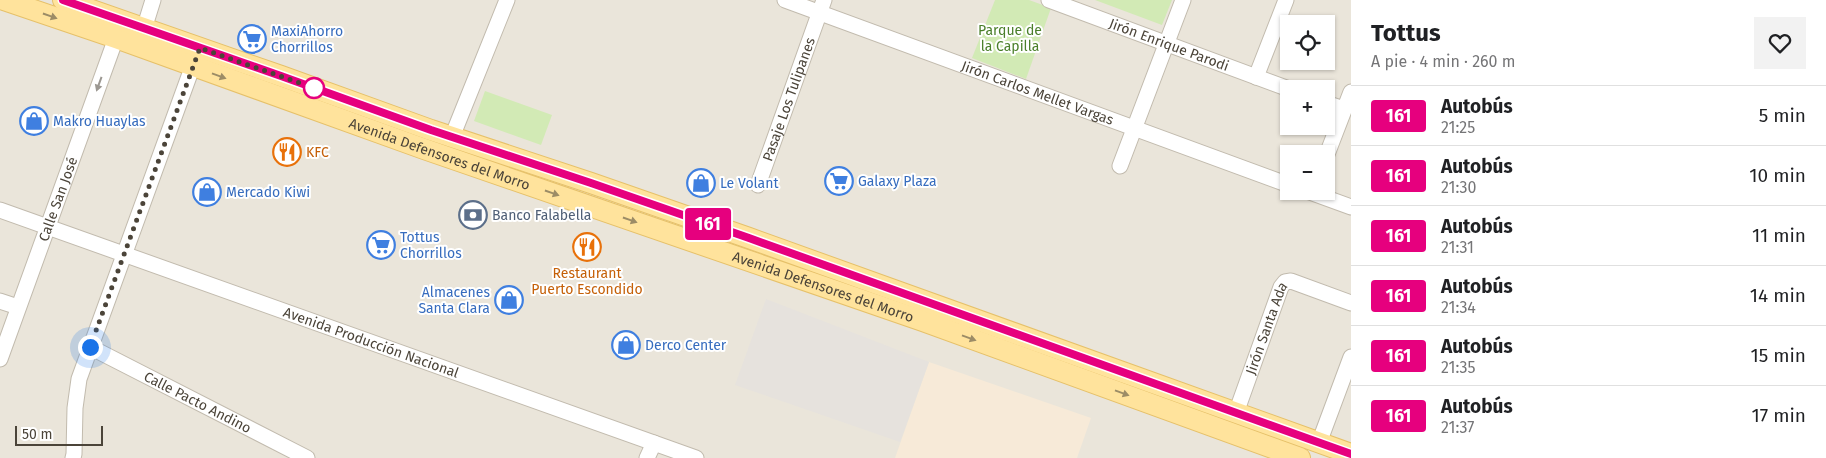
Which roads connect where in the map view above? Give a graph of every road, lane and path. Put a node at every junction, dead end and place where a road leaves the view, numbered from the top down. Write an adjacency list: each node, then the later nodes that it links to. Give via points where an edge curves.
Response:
1 (4, 0): 11 (main road, Avenida Defensores del Morro, one-way to 11)
2 (63, 0): 10 (main road, Avenida Defensores del Morro)
3 (153, 0): 10 (street)
4 (507, 0): 20 (street)
5 (785, 0): 9 (street, Jirón Carlos Mellet Vargas)
6 (1049, 0): 12 (street, Jirón Enrique Parodi)
7 (1183, 0): 12 (street)
8 (1286, 0): 14 (street)
9 (821, 6): 19 (street, Jirón Carlos Mellet Vargas); 24 (street, Pasaje Los Tulipanes)
10 (144, 29): 13 (main road, Avenida Defensores del Morro)
11 (116, 38): 13 (main road, Avenida Defensores del Morro); 28 (street, Calle San José, one-way to 28)
12 (1166, 44): 14 (street, Jirón Enrique Parodi); 19 (street)
13 (196, 57): 20 (main road, Avenida Defensores del Morro); 29 (street); 34 (main road, Avenida Defensores del Morro, one-way to 34)
14 (1256, 77): 15 (street, Jirón Enrique Parodi)
15 (1280, 86)
16 (1351, 92): 18 (street)
17 (1335, 106): 18 (street)
18 (1344, 109): 21 (street)
19 (1134, 128): 22 (street); 23 (street, Jirón Carlos Mellet Vargas)
20 (452, 137): 31 (main road, Avenida Defensores del Morro)
21 (1330, 145)
22 (1120, 166)
23 (1280, 181)
24 (758, 186)
25 (1332, 200): 26 (street)
26 (1351, 207)
27 (0, 210): 28 (street, Avenida Producción Nacional)
28 (47, 227): 29 (street, Avenida Producción Nacional); 33 (street, Calle San José)
29 (125, 255): 35 (street); 40 (street, Avenida Producción Nacional)
30 (0, 301): 33 (street)
31 (929, 302): 34 (main road); 38 (main road, Avenida Defensores del Morro)
32 (1351, 303): 38 (street, Jirón Santa Ada, via 1291,281 1285,282)
33 (18, 307): 37 (street, Calle San José)
34 (923, 321): 46 (main road, Avenida Defensores del Morro, one-way to 46)
35 (90, 347): 42 (street, via 76,398); 43 (street, Calle Pacto Andino)
36 (1351, 358): 39 (street)
37 (0, 359)
38 (1236, 413): 39 (main road, Avenida Defensores del Morro)
39 (1319, 442): 41 (main road, Avenida Defensores del Morro)
40 (654, 443): 44 (street); 45 (street, Avenida Producción Nacional)
41 (1351, 454)
42 (75, 457)
43 (307, 458)
44 (647, 458)
45 (696, 458)
46 (1300, 458)

